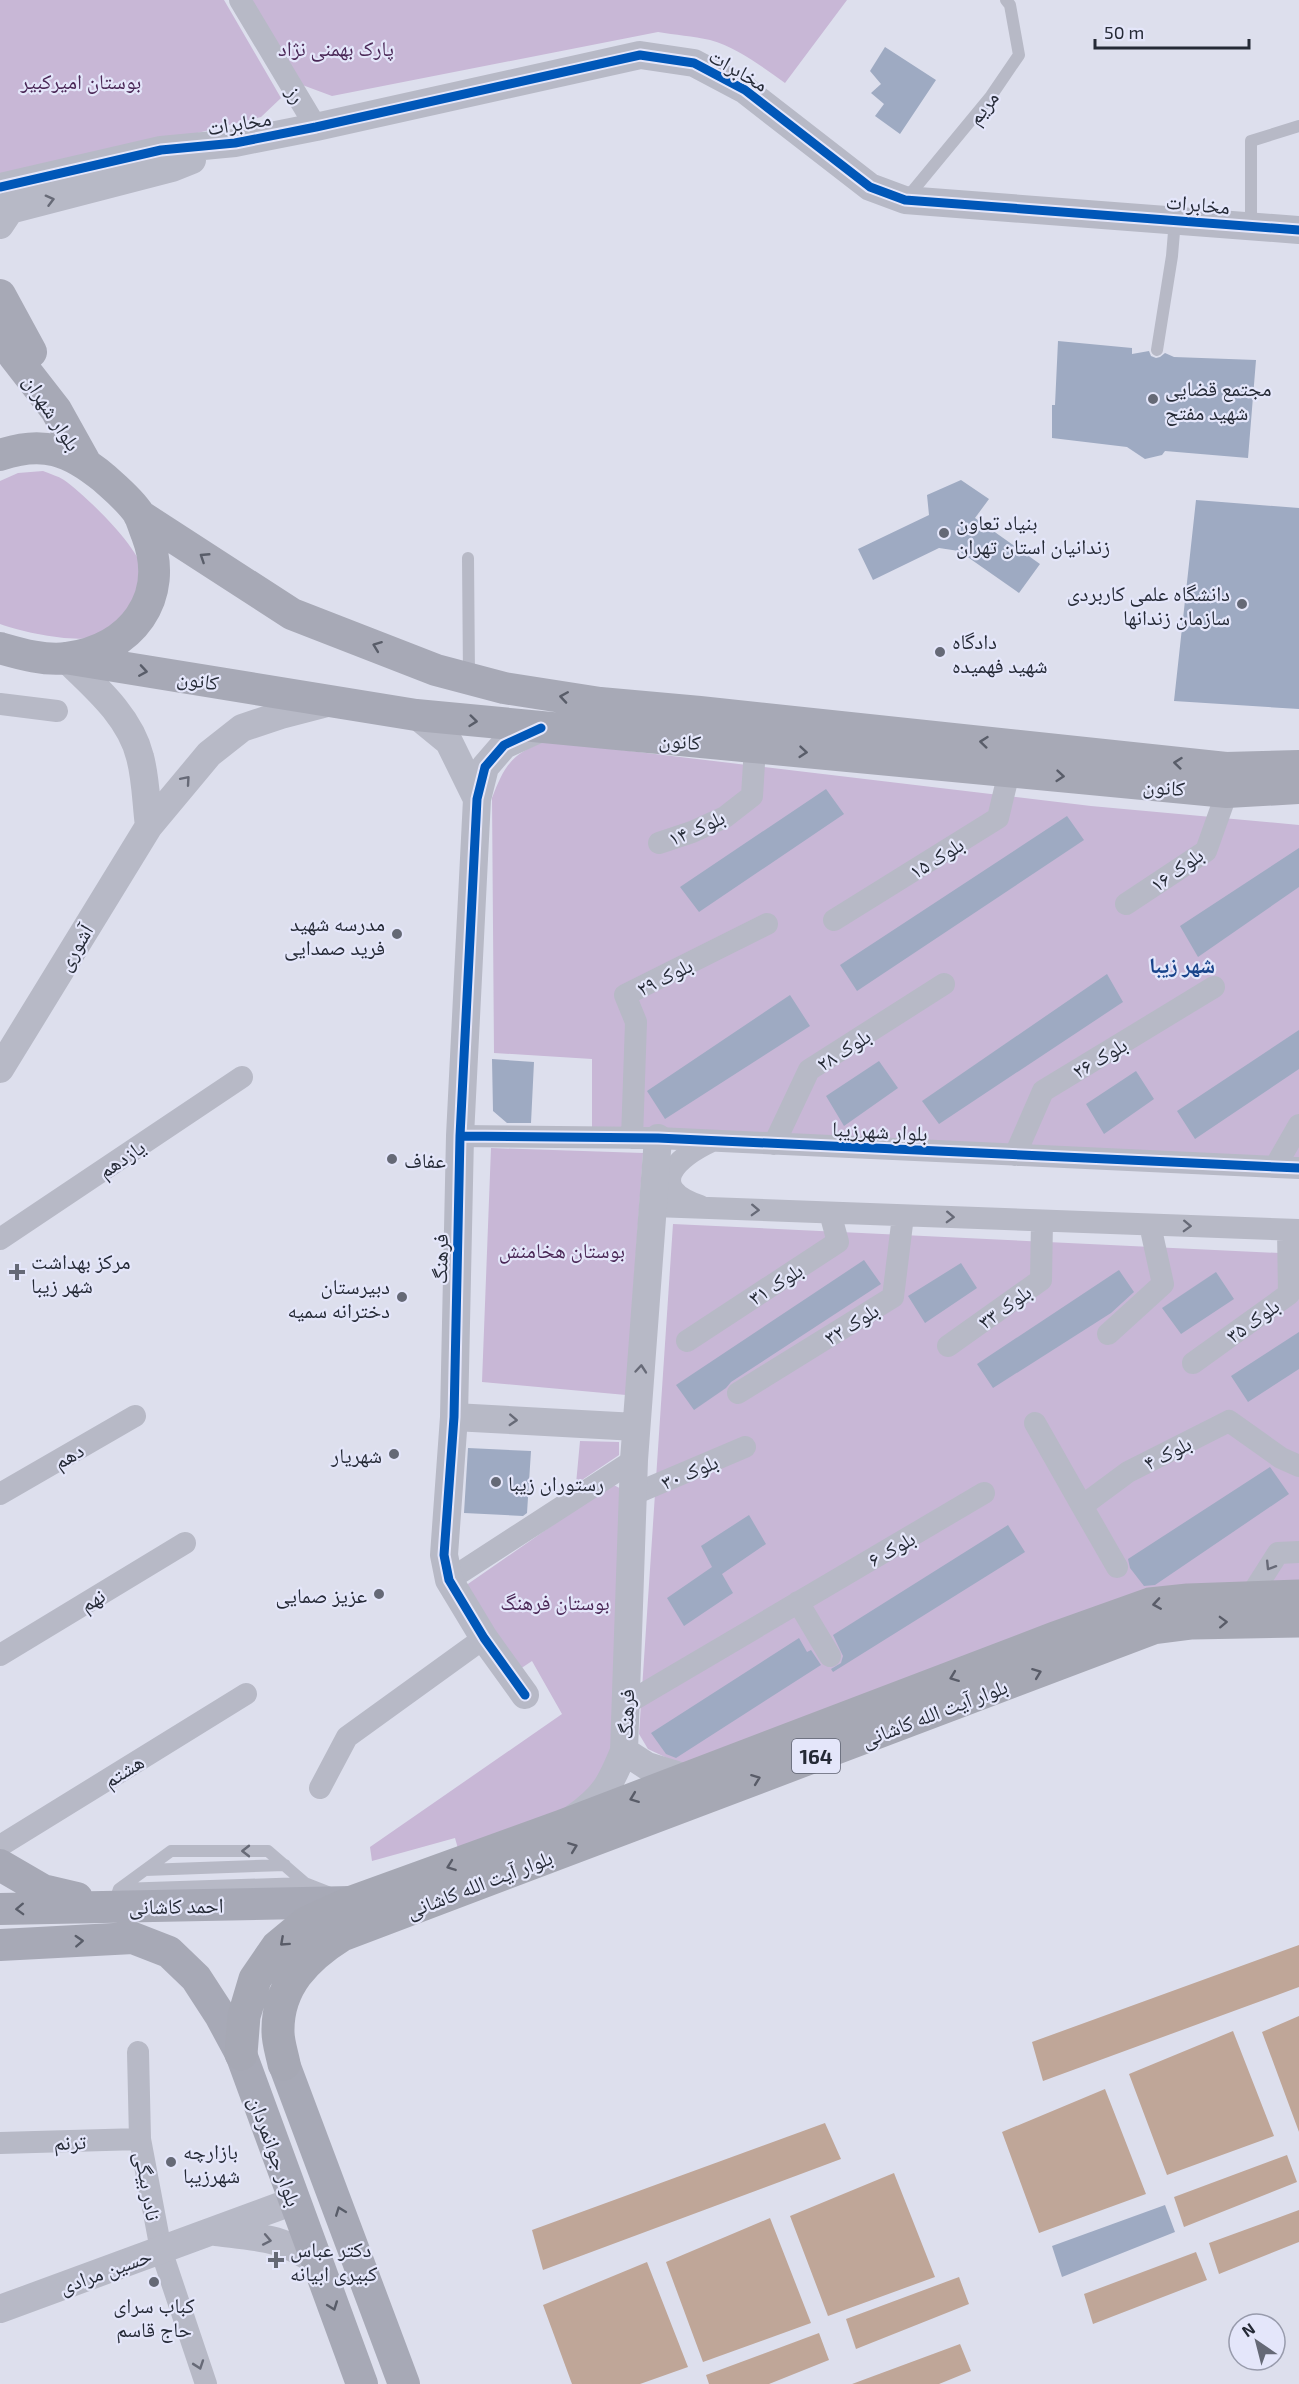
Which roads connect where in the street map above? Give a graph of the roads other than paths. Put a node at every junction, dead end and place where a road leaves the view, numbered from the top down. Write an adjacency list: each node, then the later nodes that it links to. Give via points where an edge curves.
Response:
1 (240, 0): 4 (street, رز)
2 (1006, 0): 7 (lane, مریم, via 1019,55 992,96)
3 (1299, 126): 10 (lane, via 1251,141)
4 (316, 127): 5 (street, مخابرات); 7 (street, مخابرات, via 640,55 694,63 745,90 870,187)
5 (235, 143): 6 (street, مخابرات, via 161,150); 9 (street, مخابرات, one-way to 5, via 10,210 172,168)
6 (0, 188)
7 (905, 200): 8 (street, مخابرات)
8 (1175, 219): 10 (street, مخابرات); 14 (lane)
9 (0, 225)
10 (1251, 225): 11 (street, مخابرات)
11 (1299, 230)
12 (0, 295): 15 (main road, via 26,340)
13 (0, 333): 15 (main road, بلوار شهران)
14 (1157, 350)
15 (56, 410): 17 (main road, بلوار شهران)
16 (0, 455): 17 (main road, via 41,448 68,453)
17 (85, 462): 18 (main road, via 127,499)
18 (139, 515): 21 (main road, via 156,569 141,616 127,634 110,645); 22 (main road, کانون, one-way to 18, via 436,670 292,614)
19 (468, 558): 22 (lane)
20 (0, 648): 21 (main road, via 30,656)
21 (65, 658): 23 (main road, کانون, one-way to 23); 38 (street, via 106,697 129,730 140,754)
22 (469, 678): 27 (main road, کانون, one-way to 22)
23 (332, 702): 26 (main road, کانون); 38 (street, آشوری, one-way to 23, via 209,754 242,728)
24 (0, 704): 25 (street)
25 (57, 711)
26 (416, 715): 29 (main road, کانون, one-way to 29); 36 (street, via 449,742)
27 (621, 720): 28 (main road, کانون); 29 (main road, کانون)
28 (697, 727): 30 (main road, کانون); 34 (main road, کانون, one-way to 28)
29 (541, 728): 36 (street, فرهنگ, via 504,745 485,767)
30 (755, 747): 33 (main road, کانون, one-way to 33); 39 (street, بلوک ۱۴, via 752,796 725,817)
31 (1299, 758): 34 (main road, کانون)
32 (1299, 766): 34 (main road, کانون)
33 (1009, 772): 34 (main road, کانون, one-way to 34); 41 (street, بلوک ۱۵, via 998,818)
34 (1227, 780): 35 (main road, کانون); 37 (main road); 40 (street, بلوک ۱۶, via 1206,851)
35 (1299, 788)
36 (477, 799): 48 (street, فرهنگ)
37 (1299, 805)
38 (149, 826): 45 (street, آشوری)
39 (658, 843)
40 (1126, 904)
41 (834, 920)
42 (766, 924): 49 (street, بلوک ۲۹, via 625,996 636,1022)
43 (944, 984): 51 (street, بلوک ۲۸, via 810,1070)
44 (1214, 987): 52 (street, بلوک ۲۶, via 1043,1091)
45 (0, 1069)
46 (242, 1077): 62 (street, یازدهم)
47 (1299, 1125): 53 (street)
48 (459, 1136): 49 (street, بلوار شهرزیبا); 69 (street, فرهنگ)
49 (645, 1138): 50 (street, بلوار شهرزیبا); 55 (street, فرهنگ)
50 (713, 1140): 51 (street, بلوار شهرزیبا); 56 (street, via 682,1158 673,1168 670,1181 677,1194)
51 (774, 1144): 52 (street, بلوار شهرزیبا)
52 (1015, 1155): 53 (street, بلوار شهرزیبا)
53 (1275, 1167): 54 (street, بلوار شهرزیبا)
54 (1299, 1168)
55 (654, 1206): 56 (street); 71 (street, فرهنگ, one-way to 55)
56 (708, 1209): 57 (street, one-way to 57)
57 (830, 1213): 58 (street); 64 (street, بلوک ۳۱, via 838,1242)
58 (903, 1216): 59 (street, one-way to 59); 67 (street, بلوک ۳۲, via 893,1297)
59 (1042, 1221): 60 (street); 65 (street, بلوک ۳۳, via 1041,1280)
60 (1150, 1225): 61 (street, one-way to 61); 63 (street, via 1163,1284)
61 (1294, 1230): 66 (street, بلوک ۳۵, via 1289,1294)
62 (0, 1239)
63 (1108, 1334)
64 (687, 1341)
65 (948, 1346)
66 (1193, 1364)
67 (738, 1393)
68 (135, 1416): 76 (street, دهم)
69 (454, 1417): 71 (street, one-way to 71); 82 (street, فرهنگ, via 444,1555)
70 (1035, 1424): 78 (street)
71 (636, 1427): 73 (street, فرهنگ)
72 (745, 1447): 77 (street, بلوک ۳۰)
73 (634, 1460): 77 (street, فرهنگ); 82 (street)
74 (1299, 1466): 78 (street, بلوک ۴, via 1281,1458 1229,1421 1128,1472)
75 (984, 1493): 85 (street, بلوک ۶)
76 (0, 1494)
77 (632, 1495): 92 (street, فرهنگ)
78 (1082, 1506): 81 (street)
79 (185, 1543): 88 (street, نهم)
80 (1299, 1552): 84 (street, one-way to 84, via 1278,1553)
81 (1117, 1567)
82 (449, 1580): 87 (street, فرهنگ)
83 (1299, 1596): 84 (main road, بلوار آیت الله کاشانی / 164)
84 (1250, 1598): 94 (main road, بلوار آیت الله کاشانی / 164, one-way to 94, via 1150,1604)
85 (798, 1602): 89 (street); 92 (street, بلوک ۶)
86 (1299, 1621): 108 (main road, بلوار آیت الله کاشانی / 164, one-way to 86, via 278,2032 281,2003 296,1973 316,1952 342,1935 1153,1628 1192,1623)
87 (484, 1638): 91 (street, فرهنگ); 95 (street, via 347,1737)
88 (0, 1655)
89 (830, 1656)
90 (246, 1694): 97 (street, هشتم)
91 (525, 1695)
92 (626, 1704): 93 (street, فرهنگ)
93 (624, 1752): 94 (street, via 647,1766); 96 (street, via 610,1785 593,1805)
94 (686, 1778): 96 (main road, بلوار آیت الله کاشانی / 164, one-way to 96)
95 (320, 1788)
96 (562, 1826): 103 (main road, بلوار آیت الله کاشانی / 164, one-way to 103)
97 (0, 1846)
98 (0, 1865): 102 (main road, via 43,1890)
99 (285, 1865): 100 (lane); 100 (lane, one-way to 100, via 268,1851 171,1851); 101 (lane)
100 (145, 1870): 102 (lane)
101 (306, 1883): 102 (lane); 103 (lane)
102 (116, 1897): 103 (main road, احمد کاشانی / 164); 104 (main road, احمد کاشانی / 164, one-way to 104)
103 (352, 1902): 107 (main road, بلوار آیت الله کاشانی, one-way to 107, via 306,1923 278,1947 255,1979 244,2016)
104 (0, 1909)
105 (0, 1945): 107 (main road, احمد کاشانی, one-way to 107, via 133,1938 169,1952 196,1978)
106 (138, 2052): 109 (street, نادر بیگی)
107 (241, 2054): 111 (main road, بلوار جوانمردان)
108 (284, 2064): 118 (main road, بلوار جوانمردان, one-way to 108)
109 (140, 2139): 110 (street, ترنم); 113 (street, نادر بیگی)
110 (0, 2144)
111 (294, 2201): 112 (street, حسین مرادی); 114 (main road, بلوار جوانمردان)
112 (211, 2231): 113 (street, حسین مرادی); 114 (street, one-way to 114, via 287,2244)
113 (161, 2250): 115 (street, حسین مرادی); 116 (street, نادر بیگی, one-way to 116)
114 (317, 2263): 117 (main road, بلوار جوانمردان, one-way to 117)
115 (0, 2309)
116 (206, 2384)
117 (362, 2384)
118 (404, 2384)

